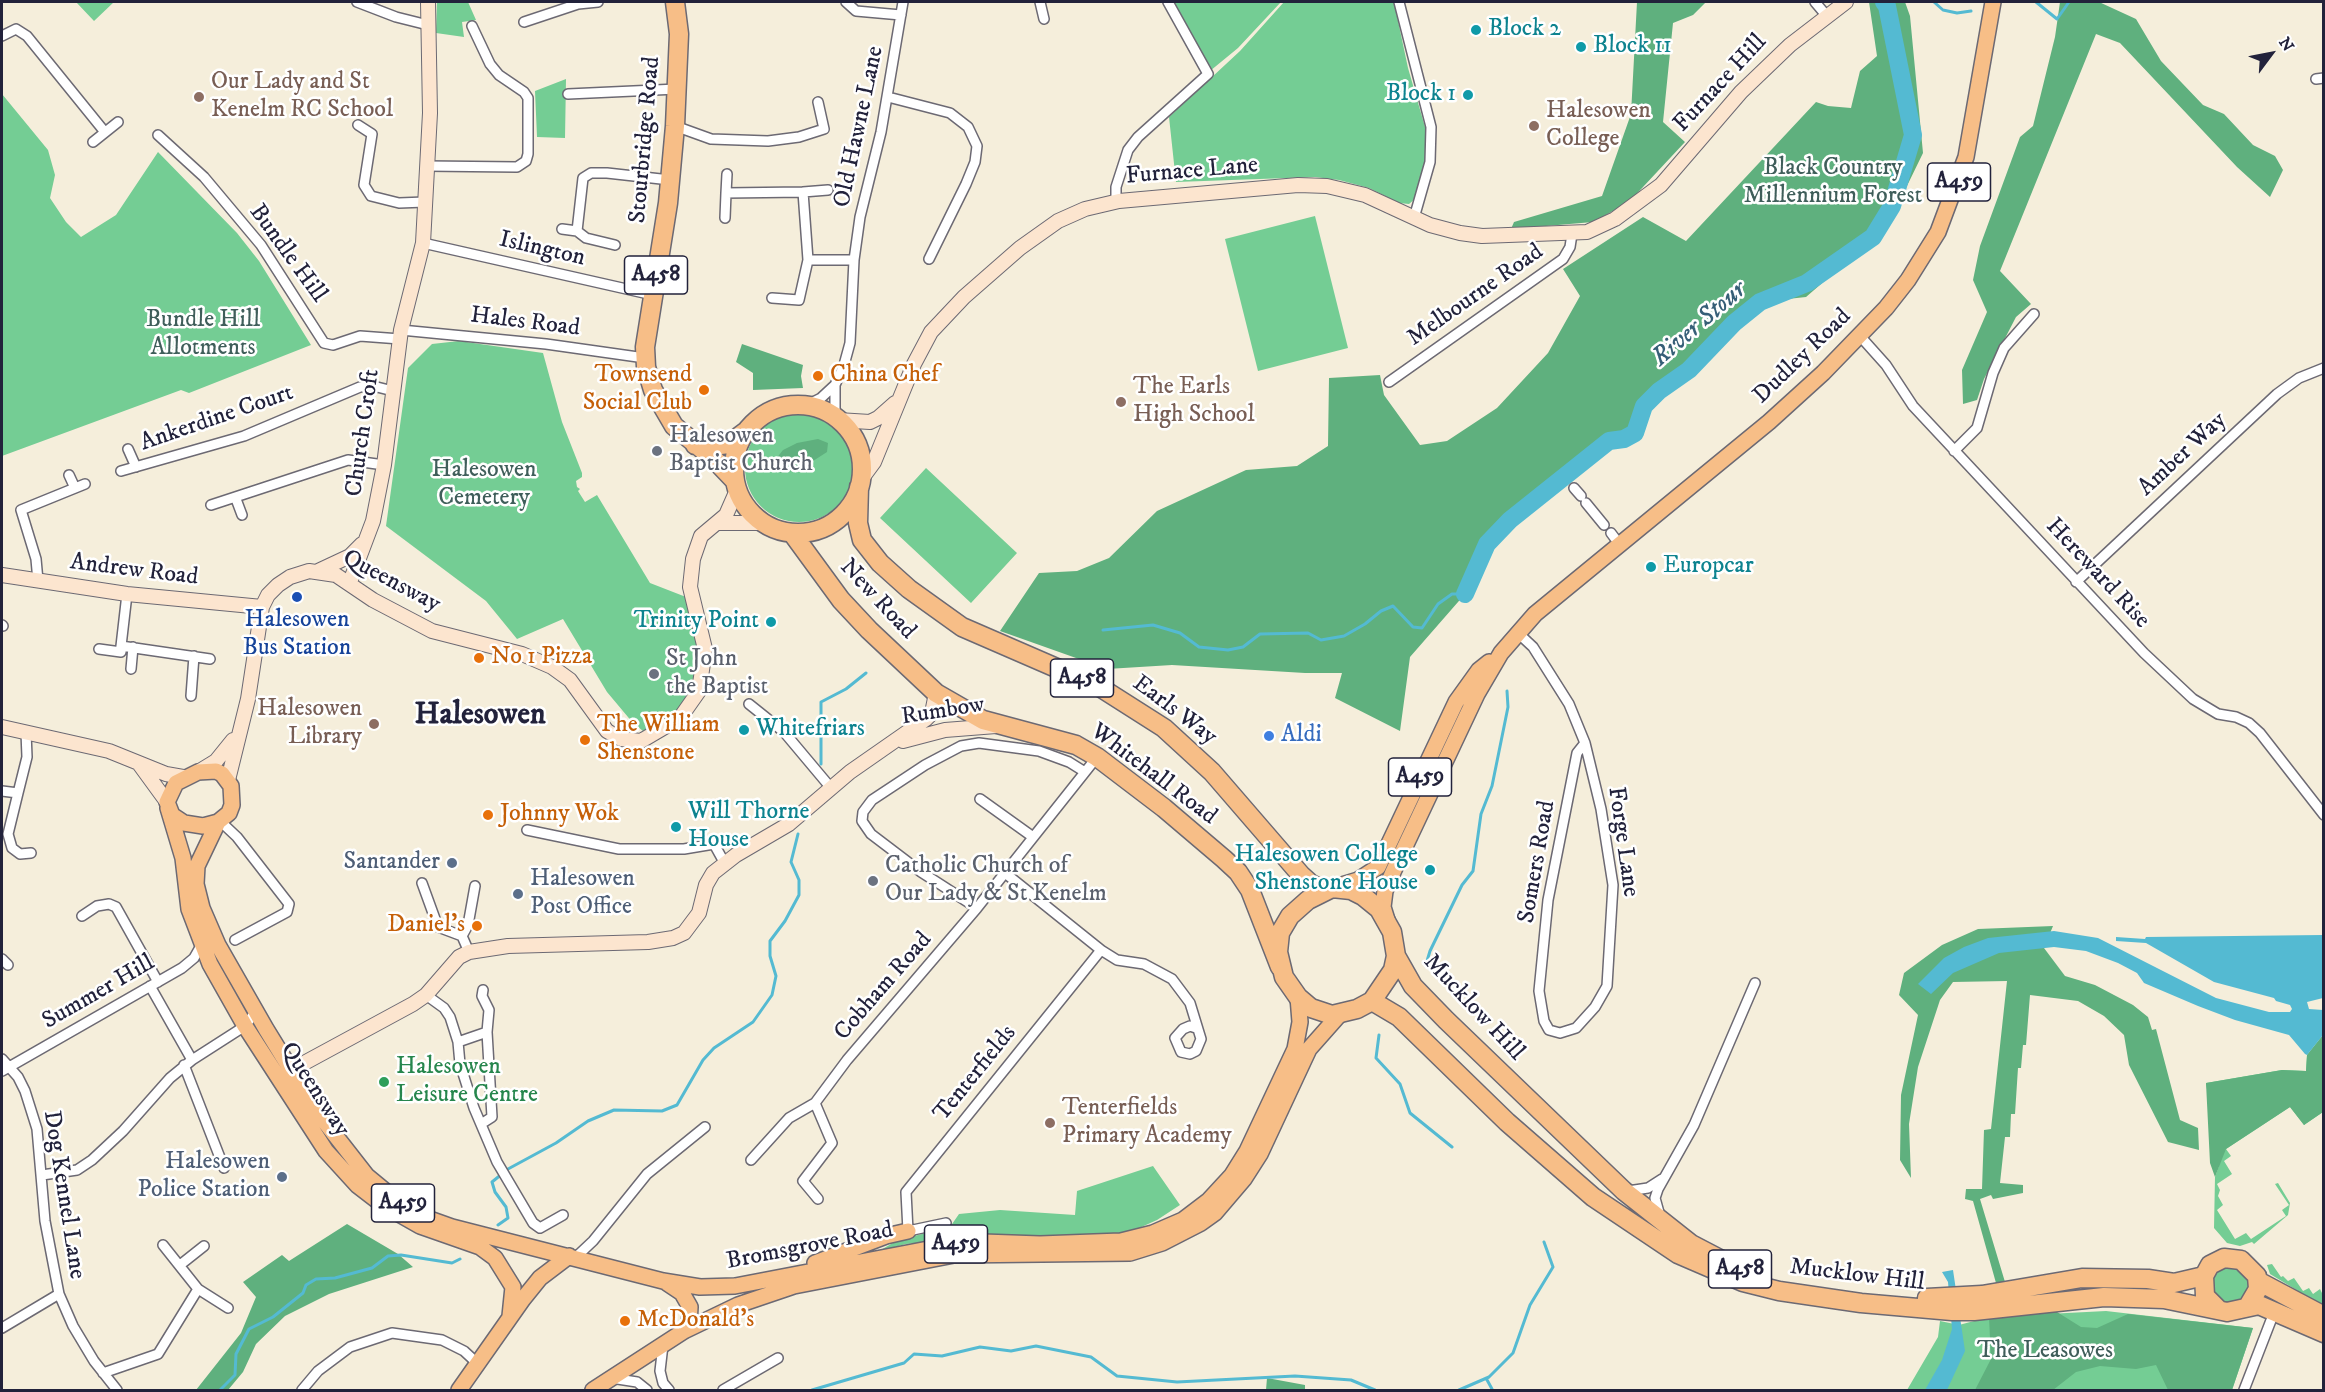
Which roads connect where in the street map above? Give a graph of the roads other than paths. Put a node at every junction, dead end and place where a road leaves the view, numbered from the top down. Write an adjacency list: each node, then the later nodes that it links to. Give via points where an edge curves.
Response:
1 (357, 2): 18 (street)
2 (428, 2): 18 (street, Church Croft)
3 (598, 2): 13 (street)
4 (675, 2): 21 (highway, Stourbridge Road / A458, via 679,34)
5 (846, 2): 14 (street, via 856,11)
6 (903, 2): 14 (street, Old Hawne Lane)
7 (1040, 2): 16 (street)
8 (1168, 2): 37 (street, via 1208,74 1128,150 1116,187)
9 (1399, 2): 40 (street, via 1431,127 1430,162)
10 (1815, 2): 15 (street)
11 (1846, 2): 15 (street, Furnace Hill)
12 (1993, 2): 53 (main road, Dudley Road / A459, via 1977,103 1959,182 1938,232 1908,280)
13 (577, 3): 17 (street)
14 (901, 15): 23 (street, Old Hawne Lane)
15 (1826, 15): 43 (street, Furnace Hill, via 1741,92 1640,203 1587,232)
16 (1044, 19)
17 (524, 22)
18 (428, 25): 31 (street, Church Croft, via 430,102)
19 (472, 26): 31 (street, via 490,64 528,98 528,154 517,166)
20 (2, 36): 28 (street, via 16,29 27,36)
21 (677, 89): 22 (street); 27 (highway, Stourbridge Road / A458)
22 (568, 94)
23 (888, 97): 46 (street, via 950,112 968,127 977,146 966,184); 48 (street, Old Hawne Lane)
24 (818, 102): 27 (street, via 824,129 799,137 768,141 711,139)
25 (118, 122): 28 (street)
26 (358, 126): 38 (street, via 372,134 364,185 371,196 399,203)
27 (675, 126): 33 (highway, Stourbridge Road / A458)
28 (104, 131): 30 (street)
29 (158, 135): 52 (street, Bundle Hill, via 204,177 261,245 324,343 333,345 360,336)
30 (93, 142)
31 (426, 166): 38 (street, Church Croft)
32 (727, 174): 36 (street)
33 (670, 180): 42 (street, via 607,173 586,175); 49 (highway, Stourbridge Road / A458)
34 (828, 190): 35 (street)
35 (803, 192): 36 (street); 47 (street)
36 (726, 193): 39 (street)
37 (1116, 201): 40 (street, Furnace Lane, via 1213,191 1327,186 1365,195); 59 (street, Furnace Lane, via 1058,221 964,297 931,332)
38 (425, 202): 44 (street, Church Croft)
39 (724, 218)
40 (1414, 218): 43 (street, Furnace Lane, via 1482,236)
41 (562, 229): 42 (street)
42 (577, 231): 45 (street, via 586,238)
43 (1572, 234): 56 (street, Melbourne Road, via 1563,259)
44 (423, 243): 49 (street, Islington); 52 (street, Church Croft)
45 (615, 245)
46 (929, 259)
47 (807, 260): 48 (street); 50 (street, via 800,300)
48 (854, 260): 57 (street, Old Hawne Lane, via 850,343)
49 (653, 295): 54 (highway, Stourbridge Road / A458)
50 (772, 298)
51 (2034, 314): 65 (street, via 2004,348 1977,428)
52 (400, 334): 54 (street, Hales Road, via 546,344); 58 (street, Church Croft)
53 (1860, 336): 65 (street, Hereward Rise); 81 (main road, Dudley Road / A459, via 1769,422)
54 (645, 358): 63 (highway, Stourbridge Road / A458, via 651,384 667,417)
55 (2324, 368): 87 (street, Amber Way, via 2299,378 2277,394)
56 (1389, 382)
57 (835, 385): 60 (street); 61 (street)
58 (393, 391): 66 (street, Church Croft); 67 (street, Ankerdine Court, via 360,387 244,436)
59 (897, 401): 61 (street, Furnace Lane, via 870,422); 71 (street, Furnace Lane, via 874,462)
60 (805, 406): 61 (highway); 62 (highway, via 772,411)
61 (837, 418): 71 (highway, A458, via 857,447)
62 (746, 432): 63 (highway, via 729,444); 72 (highway, via 735,455)
63 (695, 445): 72 (highway, A458, via 714,459)
64 (128, 449): 67 (street)
65 (1954, 452): 87 (street, Hereward Rise)
66 (384, 465): 75 (street, via 348,460); 82 (street, Church Croft)
67 (136, 467): 68 (street, Ankerdine Court)
68 (121, 471)
69 (69, 475): 73 (street)
70 (85, 484): 73 (street)
71 (860, 484): 80 (highway, via 851,505 833,522 810,532); 127 (highway, Earls Way / A458, via 858,523 862,540 909,589 962,627 1098,686 1164,728 1212,772 1301,875 1311,884)
72 (736, 485): 78 (street, via 731,508); 79 (highway, A458, via 746,507)
73 (75, 488): 85 (street, via 21,510 36,559)
74 (1574, 488): 81 (street)
75 (236, 499): 76 (street); 77 (street)
76 (211, 505)
77 (242, 515)
78 (718, 523): 79 (street); 86 (street, Queensway, via 697,543 691,578 705,649 699,691 680,718 641,741 621,739 607,731 570,680 552,667 522,654 432,631 373,600)
79 (763, 523): 80 (highway, A458)
80 (792, 533): 98 (highway, New Road, via 816,569 869,630)
81 (1612, 534): 90 (main road, Dudley Road / A459)
82 (366, 540): 83 (street, via 350,556); 86 (street, Church Croft)
83 (318, 571): 86 (street, Queensway); 89 (street, Queensway, via 290,577 268,595)
84 (2, 575): 85 (street, Andrew Road)
85 (38, 581): 88 (street, Andrew Road)
86 (350, 582)
87 (2076, 582): 118 (street, Hereward Rise, via 2175,684 2210,710 2241,719 2260,733)
88 (127, 594): 89 (street, Andrew Road); 91 (street)
89 (262, 607): 104 (street, via 248,699)
90 (1518, 633): 94 (main road, Dudley Road / A459); 105 (street, Forge Lane, via 1533,647 1569,704)
91 (121, 646): 92 (street); 93 (street, via 121,652)
92 (133, 647): 95 (street); 97 (street)
93 (99, 649)
94 (1501, 653): 127 (main road, A459, via 1479,670 1456,702 1378,867 1358,880); 130 (main road, A459, via 1477,694 1385,891 1383,907)
95 (194, 656): 96 (street); 99 (street)
96 (210, 659)
97 (131, 669)
98 (936, 693): 101 (highway, Whitehall Road, via 962,710); 106 (street, Rumbow, via 932,713)
99 (191, 696)
100 (749, 704): 113 (street, via 784,732)
101 (1001, 726): 106 (street, Rumbow, via 945,730); 107 (highway, Whitehall Road, via 1069,742)
102 (2, 727): 103 (street)
103 (26, 732): 108 (street, via 109,751); 115 (street, via 27,757)
104 (238, 733): 109 (street, via 221,756); 112 (street)
105 (1585, 743): 146 (street, Somers Road, via 1577,753 1548,900 1539,991); 146 (street, Forge Lane, via 1613,885 1607,986 1595,1007 1568,1032 1549,1030)
106 (892, 744): 113 (street, Rumbow)
107 (1097, 757): 110 (street, Cobham Road); 137 (highway, Whitehall Road, via 1238,872 1250,890)
108 (138, 764): 111 (street); 117 (street)
109 (198, 772): 111 (main road); 112 (main road, via 216,771)
110 (1085, 772): 121 (street, Cobham Road); 128 (street, via 1039,751 979,743 960,746 872,800 862,820 871,834)
111 (183, 777): 117 (main road, via 170,790)
112 (228, 780): 119 (main road, via 233,798)
113 (831, 788): 123 (street, Rumbow, via 777,833)
114 (2, 791): 115 (street)
115 (18, 793): 122 (street, via 8,834 12,848 20,854)
116 (980, 799): 121 (street)
117 (167, 805): 119 (main road, via 178,820 189,825 203,826); 133 (main road, Queensway / A459, via 183,858 189,909)
118 (2324, 814)
119 (222, 819): 132 (street, via 289,904 287,912); 144 (main road, Queensway / A459, via 197,866 196,884 210,927)
120 (527, 830): 123 (street, via 619,849 684,849 714,844)
121 (1034, 837): 124 (street, Cobham Road)
122 (31, 854)
123 (724, 862): 135 (street, via 706,885 699,913 684,933 673,938 591,945 507,946)
124 (1005, 873): 128 (street, Cobham Road); 134 (street)
125 (423, 883): 131 (street, via 438,927)
126 (475, 886): 131 (street, via 468,925)
127 (1328, 889): 130 (highway, A458, via 1351,890 1363,896); 137 (highway, via 1298,907 1284,924 1279,942)
128 (977, 908): 156 (street, Cobham Road)
129 (82, 916): 139 (street, via 97,906 116,907)
130 (1388, 923): 136 (highway, A458)
131 (462, 936): 135 (street)
132 (235, 940)
133 (202, 944): 139 (street, Summer Hill, via 194,957); 147 (main road, Queensway / A459)
134 (1101, 950): 148 (street, via 1116,960 1144,964 1172,979 1190,1003); 169 (street, Tenterfields, via 906,1192)
135 (469, 952): 141 (street, via 451,965)
136 (1396, 956): 143 (highway, via 1393,970); 164 (highway, Mucklow Hill / A458, via 1413,986)
137 (1280, 967): 142 (highway)
138 (1755, 983): 163 (street, via 1695,1125)
139 (154, 984): 152 (street); 153 (street, Summer Hill)
140 (483, 990): 149 (street, via 489,1010)
141 (426, 995): 150 (street, via 444,1008); 154 (street)
142 (1298, 997): 145 (highway, via 1311,1008); 162 (main road, A459, via 1300,1022 1295,1049)
143 (1372, 1001): 145 (highway); 182 (highway, Mucklow Hill / A458, via 1399,1017 1507,1122 1593,1197 1678,1254 1743,1282 1861,1304 1952,1311 2104,1297 2164,1299)
144 (256, 1011): 147 (street); 154 (main road, Queensway / A459)
145 (1341, 1014): 162 (main road, A459, via 1309,1048 1260,1154)
146 (1544, 1021)
147 (245, 1026): 152 (street); 155 (main road, Queensway / A459)
148 (1196, 1028)
149 (487, 1032): 150 (street); 157 (street, via 492,1118)
150 (458, 1042): 157 (street, via 460,1064)
151 (2, 1059): 153 (street, Dog Kennel Lane)
152 (188, 1062): 160 (street); 161 (street, via 92,1160 77,1170)
153 (5, 1069): 161 (street, Dog Kennel Lane, via 18,1077 32,1109)
154 (292, 1070): 155 (street); 172 (main road, Queensway / A459, via 353,1160 390,1196 424,1217 453,1227)
155 (277, 1077): 184 (main road, Queensway / A459, via 326,1151 357,1185 420,1226 480,1247 495,1258 513,1287)
156 (815, 1103): 159 (street, via 789,1118); 165 (street, via 832,1143 803,1181)
157 (481, 1124): 166 (street, via 497,1162 533,1223 540,1228)
158 (705, 1127): 172 (street, via 647,1174 593,1241)
159 (751, 1160)
160 (224, 1168)
161 (42, 1175): 179 (street, Dog Kennel Lane, via 45,1221)
162 (1238, 1177): 175 (main road, Bromsgrove Road / A459, via 1183,1220 1121,1241 949,1245); 189 (main road, Bromsgrove Road / A459, via 1221,1207 1202,1223 1162,1243 1130,1253 954,1255 794,1286 738,1305)
163 (1662, 1179): 164 (street, via 1648,1188); 168 (street, via 1655,1198)
164 (1624, 1191): 168 (highway, Mucklow Hill / A458)
165 (818, 1199)
166 (563, 1215)
167 (946, 1223): 169 (street)
168 (1668, 1228): 174 (highway, Mucklow Hill / A458, via 1742,1270 1802,1283 1912,1297 1982,1295 2082,1278 2138,1278 2174,1284)
169 (908, 1231): 175 (main road, via 865,1244)
170 (163, 1245): 173 (street)
171 (204, 1246): 173 (street)
172 (572, 1257): 176 (main road, Queensway); 184 (main road, via 540,1278)
173 (180, 1265): 178 (street)
174 (2204, 1275): 177 (highway, Mucklow Hill / A458, via 2210,1265 2234,1258 2249,1266); 182 (highway, via 2205,1296)
175 (786, 1277): 176 (main road, Bromsgrove Road / A459, via 709,1288)
176 (663, 1281): 189 (main road, via 682,1293 690,1307 689,1324)
177 (2258, 1281): 180 (highway); 185 (highway, Mucklow Hill / A458)
178 (198, 1289): 181 (street); 194 (street, via 158,1354)
179 (59, 1294): 187 (street); 194 (street, Dog Kennel Lane, via 73,1326)
180 (2248, 1306): 182 (highway, Mucklow Hill / A458, via 2233,1312); 183 (highway, Mucklow Hill / A458)
181 (228, 1308)
182 (2218, 1309)
183 (2275, 1310): 186 (highway, Mucklow Hill / A458); 188 (street)
184 (510, 1316): 193 (main road)
185 (2324, 1316)
186 (2304, 1324): 188 (street, via 2284,1323); 190 (highway, Mucklow Hill / A458)
187 (2, 1328)
188 (2270, 1329): 203 (street)
189 (684, 1331): 191 (main road, Bromsgrove Road / A459)
190 (2324, 1333)
191 (663, 1345): 195 (main road, Bromsgrove Road / A459); 201 (street, via 660,1371)
192 (778, 1358): 202 (street)
193 (477, 1363): 197 (street, via 442,1340 392,1333 350,1347 318,1371); 198 (main road)
194 (103, 1373): 196 (street, Dog Kennel Lane)
195 (611, 1378): 199 (main road, Bromsgrove Road / A459); 200 (street, via 637,1382)
196 (117, 1390)
197 (302, 1390)
198 (459, 1390)
199 (593, 1390)
200 (647, 1390)
201 (669, 1390)
202 (723, 1390)
203 (2244, 1390)

